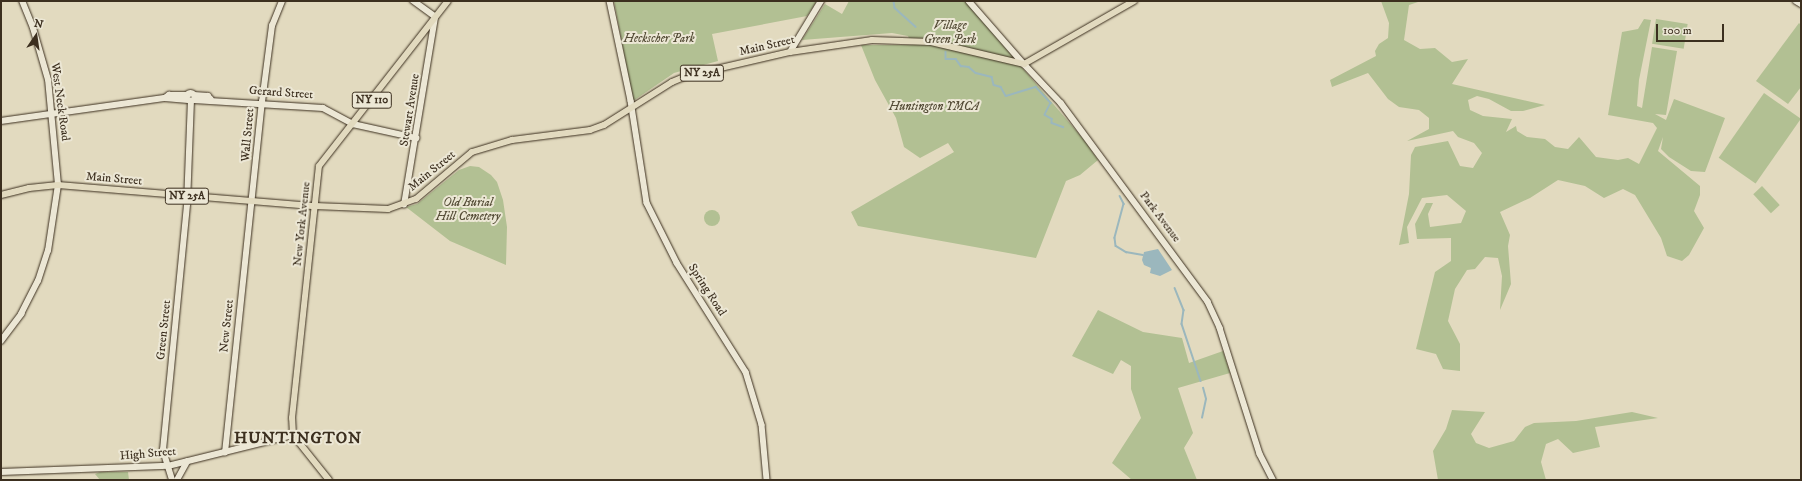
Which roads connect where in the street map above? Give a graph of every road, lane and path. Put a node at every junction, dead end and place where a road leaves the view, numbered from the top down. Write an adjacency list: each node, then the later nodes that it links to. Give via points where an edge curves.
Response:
1 (22, 1): 17 (main road, West Neck Road, via 48,80)
2 (282, 1): 15 (main road, Wall Street, via 272,26)
3 (412, 1): 11 (main road)
4 (448, 1): 11 (main road, New York Avenue / NY 110)
5 (610, 1): 16 (main road, Spring Road)
6 (821, 1): 12 (main road)
7 (970, 1): 13 (main road, Park Avenue)
8 (1134, 1): 13 (main road)
9 (1796, 1): 10 (main road)
10 (1801, 4)
11 (434, 17): 19 (main road, New York Avenue / NY 110); 20 (main road, Stewart Avenue)
12 (790, 52): 13 (main road, Main Street / NY 25A, via 857,41 931,42); 16 (main road, Main Street / NY 25A, via 686,76 672,82)
13 (1024, 64): 37 (main road, Park Avenue, via 1061,103 1092,143 1208,302 1220,328 1260,454)
14 (191, 98): 15 (main road, Gerard Street); 17 (main road, Gerard Street, via 165,98); 23 (main road, Green Street)
15 (262, 102): 19 (main road, Gerard Street, via 323,108); 24 (main road, Wall Street)
16 (631, 109): 25 (main road, Main Street / NY 25A, via 590,130 512,140 480,149); 36 (main road, Spring Road, via 647,203 677,263 736,354 752,386 762,425)
17 (50, 116): 18 (main road, Gerard Street); 21 (main road, West Neck Road)
18 (1, 121)
19 (353, 124): 20 (main road, Gerard Street); 26 (main road, New York Avenue / NY 110, via 319,166)
20 (416, 138): 25 (main road, Stewart Avenue)
21 (58, 185): 22 (main road, Main Street / NY 25A, via 29,188); 23 (main road, Main Street / NY 25A); 27 (main road, West Neck Road, via 48,251 38,282 21,314)
22 (1, 195)
23 (188, 196): 24 (main road, Main Street / NY 25A); 31 (main road, Green Street, via 163,450)
24 (252, 201): 26 (main road, Main Street / NY 25A); 29 (main road, New Street)
25 (404, 205): 26 (main road, Main Street / NY 25A, via 373,210)
26 (315, 206): 28 (main road, New York Avenue / NY 110, via 292,418)
27 (1, 341)
28 (294, 435): 29 (main road, High Street); 35 (main road)
29 (225, 453): 30 (main road, High Street)
30 (187, 462): 31 (main road, High Street); 34 (main road)
31 (168, 466): 32 (main road, High Street); 33 (main road, Green Street)
32 (1, 472)
33 (172, 480)
34 (177, 480)
35 (329, 480)
36 (767, 480)
37 (1273, 480)

